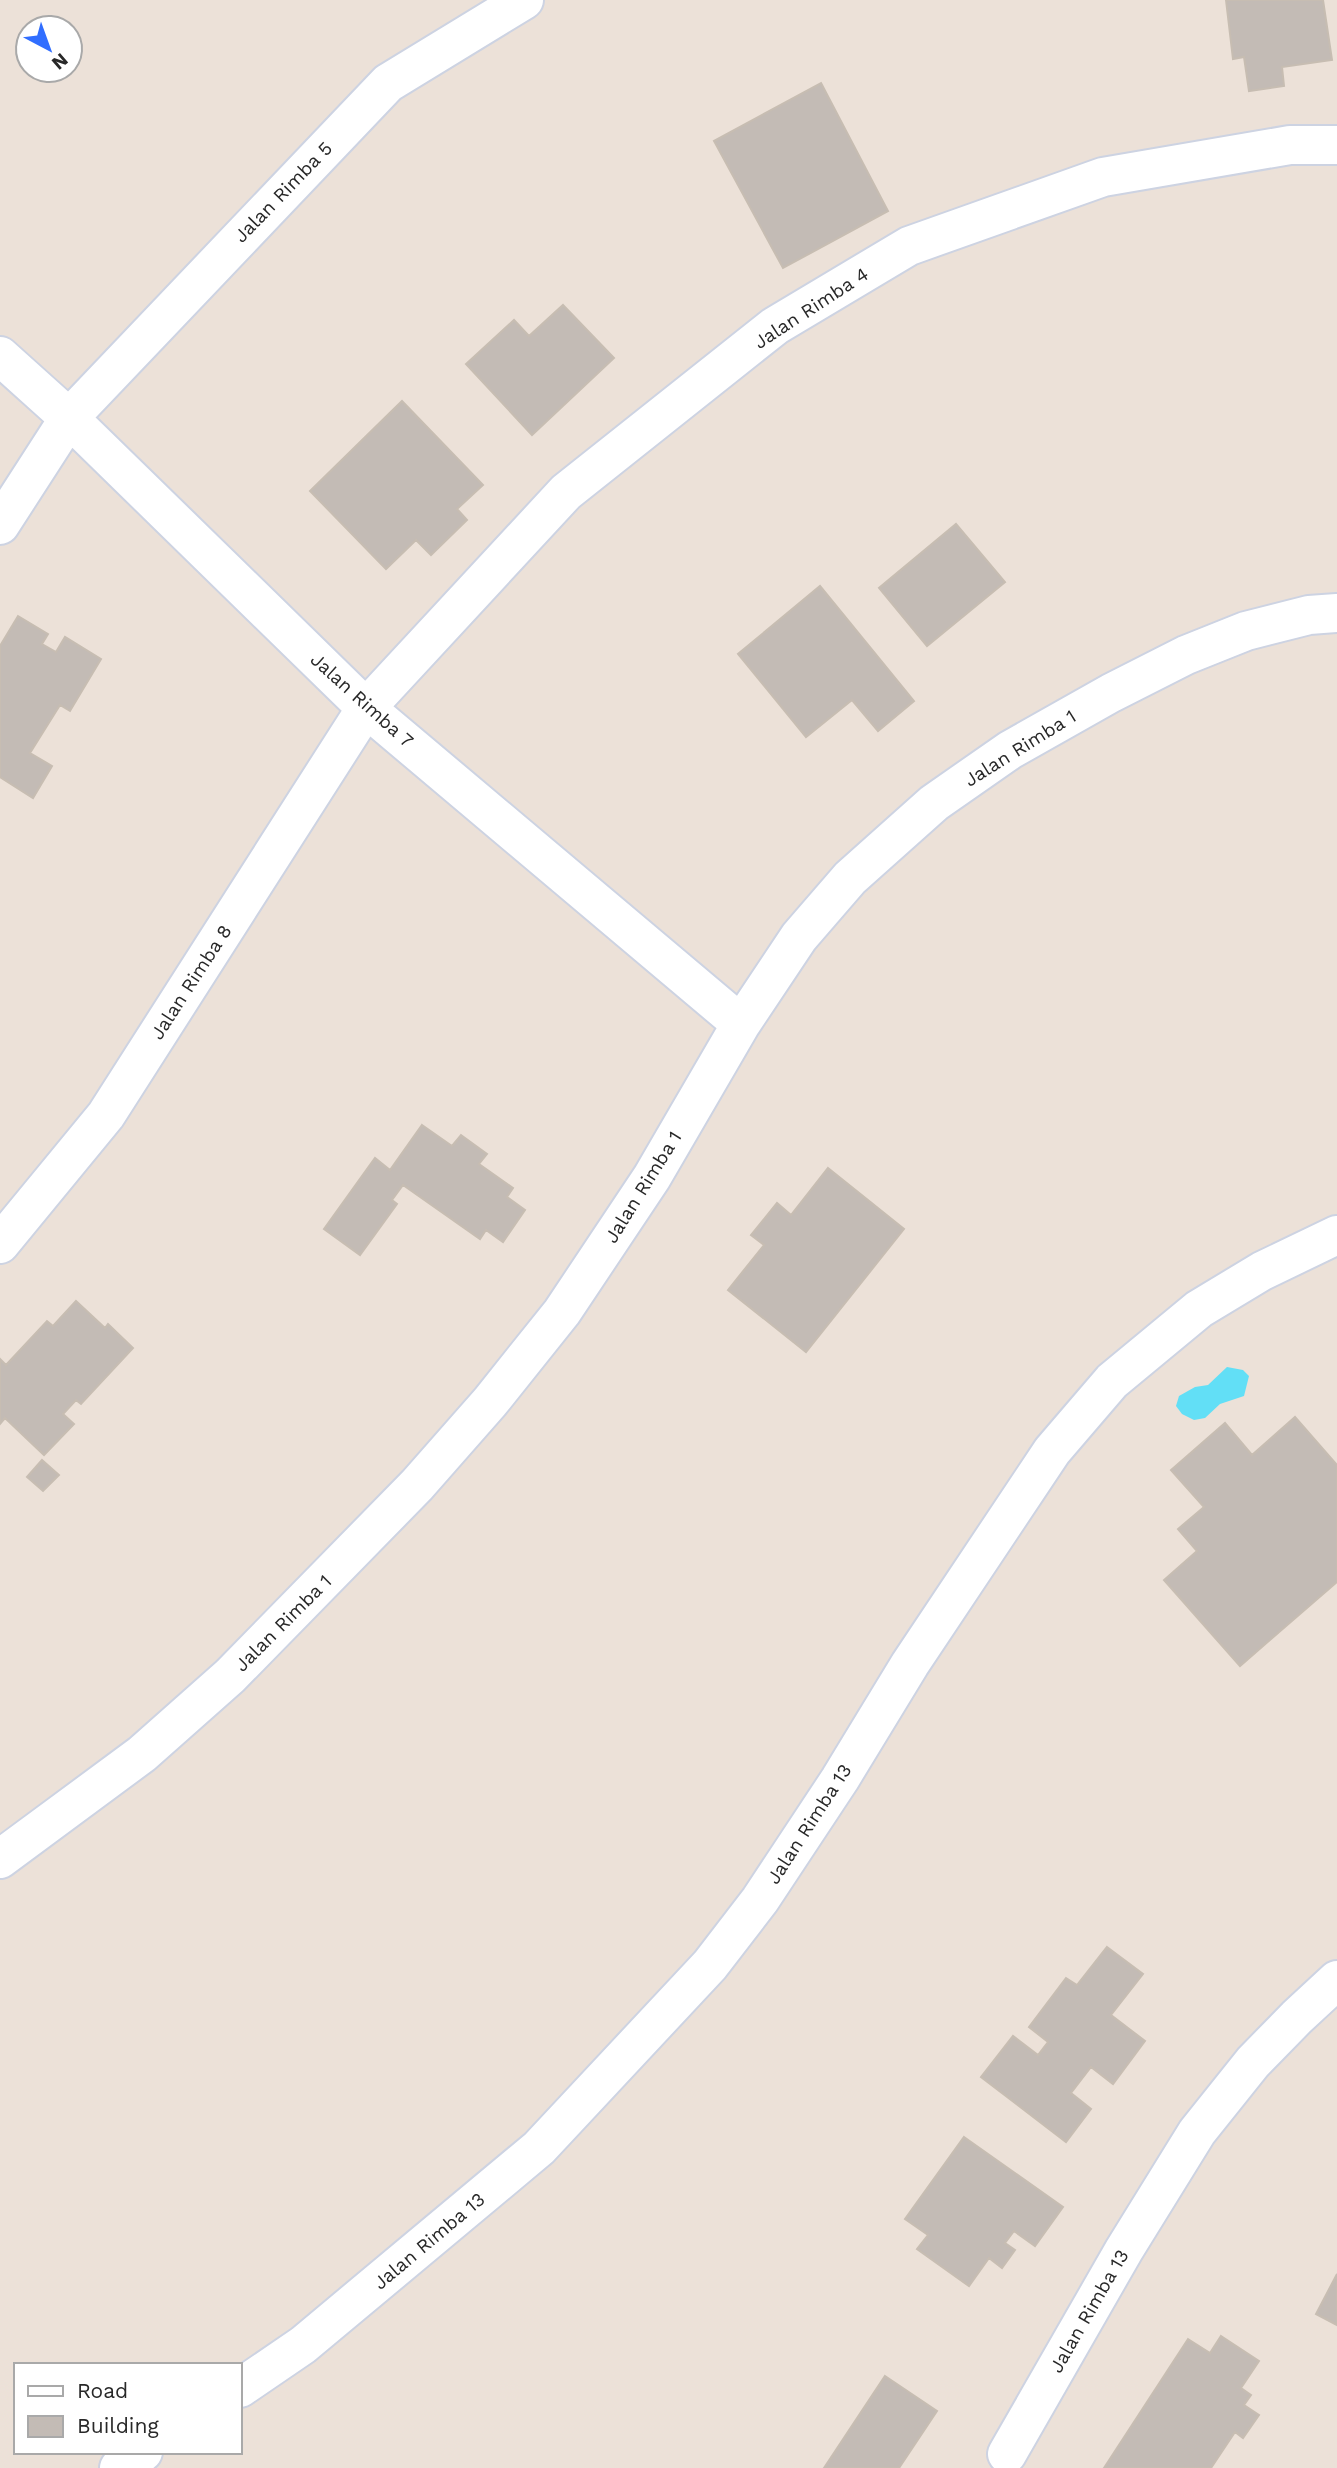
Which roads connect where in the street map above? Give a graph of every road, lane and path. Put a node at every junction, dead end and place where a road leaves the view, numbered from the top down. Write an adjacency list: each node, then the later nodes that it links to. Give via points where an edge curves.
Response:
1 (524, 0): 4 (street, Jalan Rimba 5, via 388,83)
2 (1337, 145): 7 (street, Jalan Rimba 4, via 1290,145 1103,177 909,246 775,326 566,492)
3 (0, 356): 4 (street, Jalan Rimba 7)
4 (69, 418): 5 (street, Jalan Rimba 5); 7 (street, Jalan Rimba 7)
5 (0, 525)
6 (1337, 613): 8 (street, Jalan Rimba 1, via 1246,631 1186,656 1010,750 934,803 850,878 799,937)
7 (366, 708): 8 (street, Jalan Rimba 7); 10 (street, Jalan Rimba 8, via 106,1115)
8 (741, 1024): 11 (street, Jalan Rimba 1, via 652,1177 562,1312 417,1485 220,1684 142,1754)
9 (1337, 1235): 13 (street, Jalan Rimba 13, via 1262,1271 1199,1309 1112,1381 1052,1451 760,1900 710,1965 539,2148 303,2345)
10 (0, 1244)
11 (0, 1859)
12 (1337, 1980): 15 (street, Jalan Rimba 13, via 1253,2062 1197,2132)
13 (242, 2387)
14 (141, 2454): 16 (street)
15 (1007, 2454)
16 (119, 2468)

